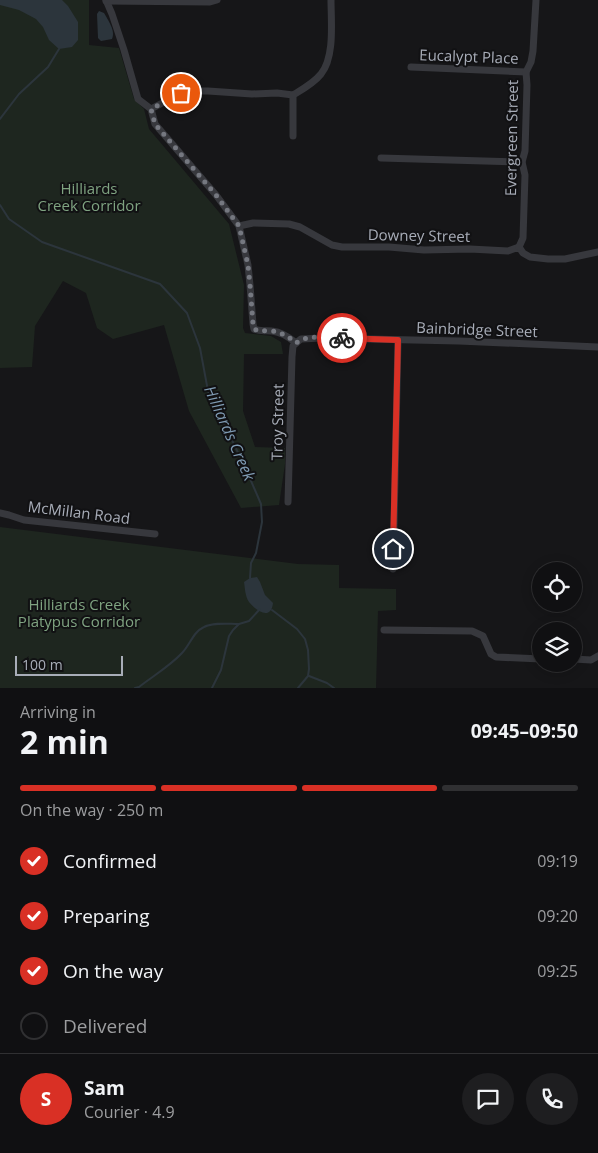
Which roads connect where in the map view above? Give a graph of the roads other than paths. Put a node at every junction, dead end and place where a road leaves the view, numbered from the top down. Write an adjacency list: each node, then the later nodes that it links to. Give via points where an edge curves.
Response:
1 (106, 0): 2 (street); 8 (street, via 138,99)
2 (218, 0)
3 (331, 0): 7 (street, via 330,49 325,68)
4 (536, 0): 6 (street, Evergreen Street, via 533,51)
5 (411, 67): 6 (street, Eucalypt Place)
6 (526, 72): 11 (street, Evergreen Street, via 525,151)
7 (293, 95): 8 (street, via 190,91); 9 (street)
8 (151, 109): 12 (street, via 155,124)
9 (293, 136)
10 (381, 158): 11 (street)
11 (522, 162): 13 (street, Evergreen Street, via 523,238)
12 (239, 226): 13 (street, Downey Street, via 289,224 342,247 508,251); 16 (street, via 248,265 254,329 282,334)
13 (519, 247): 14 (street, via 530,257 548,259)
14 (598, 252)
15 (398, 340): 16 (street, Bainbridge Street, via 307,338); 17 (street, Bainbridge Street); 21 (street)
16 (296, 343): 18 (street, Troy Street, via 292,357)
17 (598, 347)
18 (288, 502)
19 (0, 513): 20 (street, McMillan Road, via 24,520)
20 (156, 534)
21 (393, 569)
22 (384, 630): 24 (street, via 472,631 483,636 491,654 496,657)
23 (598, 656): 25 (street)
24 (532, 658)
25 (582, 659)

